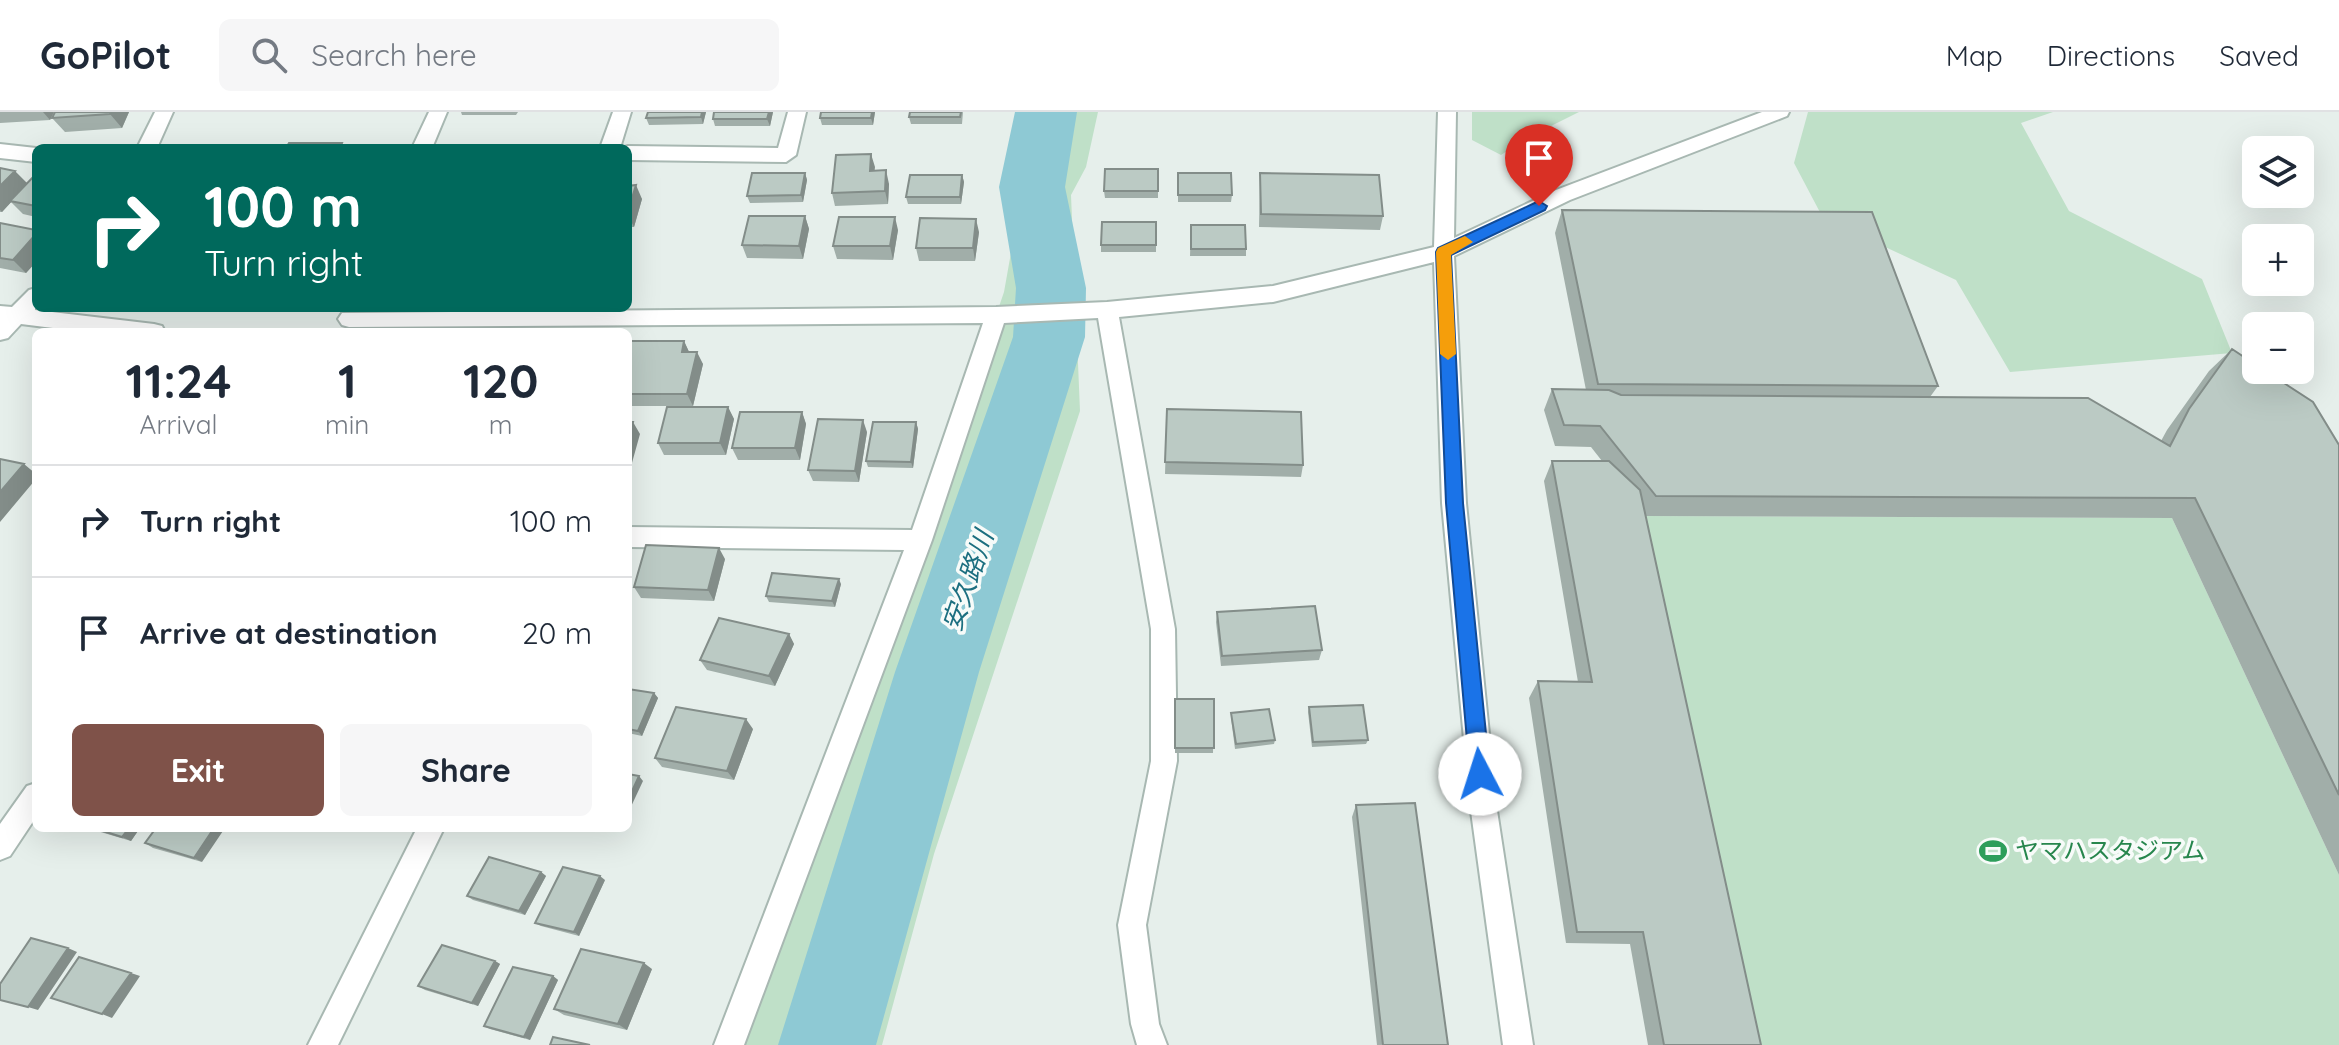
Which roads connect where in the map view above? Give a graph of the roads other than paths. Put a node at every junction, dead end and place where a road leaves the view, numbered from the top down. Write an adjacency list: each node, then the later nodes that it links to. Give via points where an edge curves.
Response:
1 (164, 112): 7 (street)
2 (438, 112): 8 (street)
3 (622, 112): 9 (street)
4 (797, 112): 11 (street, via 786,155)
5 (1447, 112): 13 (street)
6 (1780, 112): 13 (street, via 1563,195)
7 (149, 144)
8 (424, 144)
9 (611, 144)
10 (0, 151): 12 (street)
11 (632, 153)
12 (32, 155)
13 (1444, 252): 15 (street, via 1273,294); 29 (street, via 1454,503 1478,757)
14 (32, 299): 17 (street)
15 (1096, 310): 16 (street); 28 (street, via 1163,629 1164,761 1132,925)
16 (1007, 314): 18 (street); 22 (street)
17 (8, 316): 19 (street); 20 (street)
18 (348, 320)
19 (118, 328)
20 (0, 332)
21 (632, 537): 22 (street)
22 (920, 540): 27 (street)
23 (32, 801): 25 (street)
24 (429, 832): 26 (street)
25 (0, 847)
26 (323, 1045)
27 (729, 1045)
28 (1152, 1045)
29 (1518, 1045)

